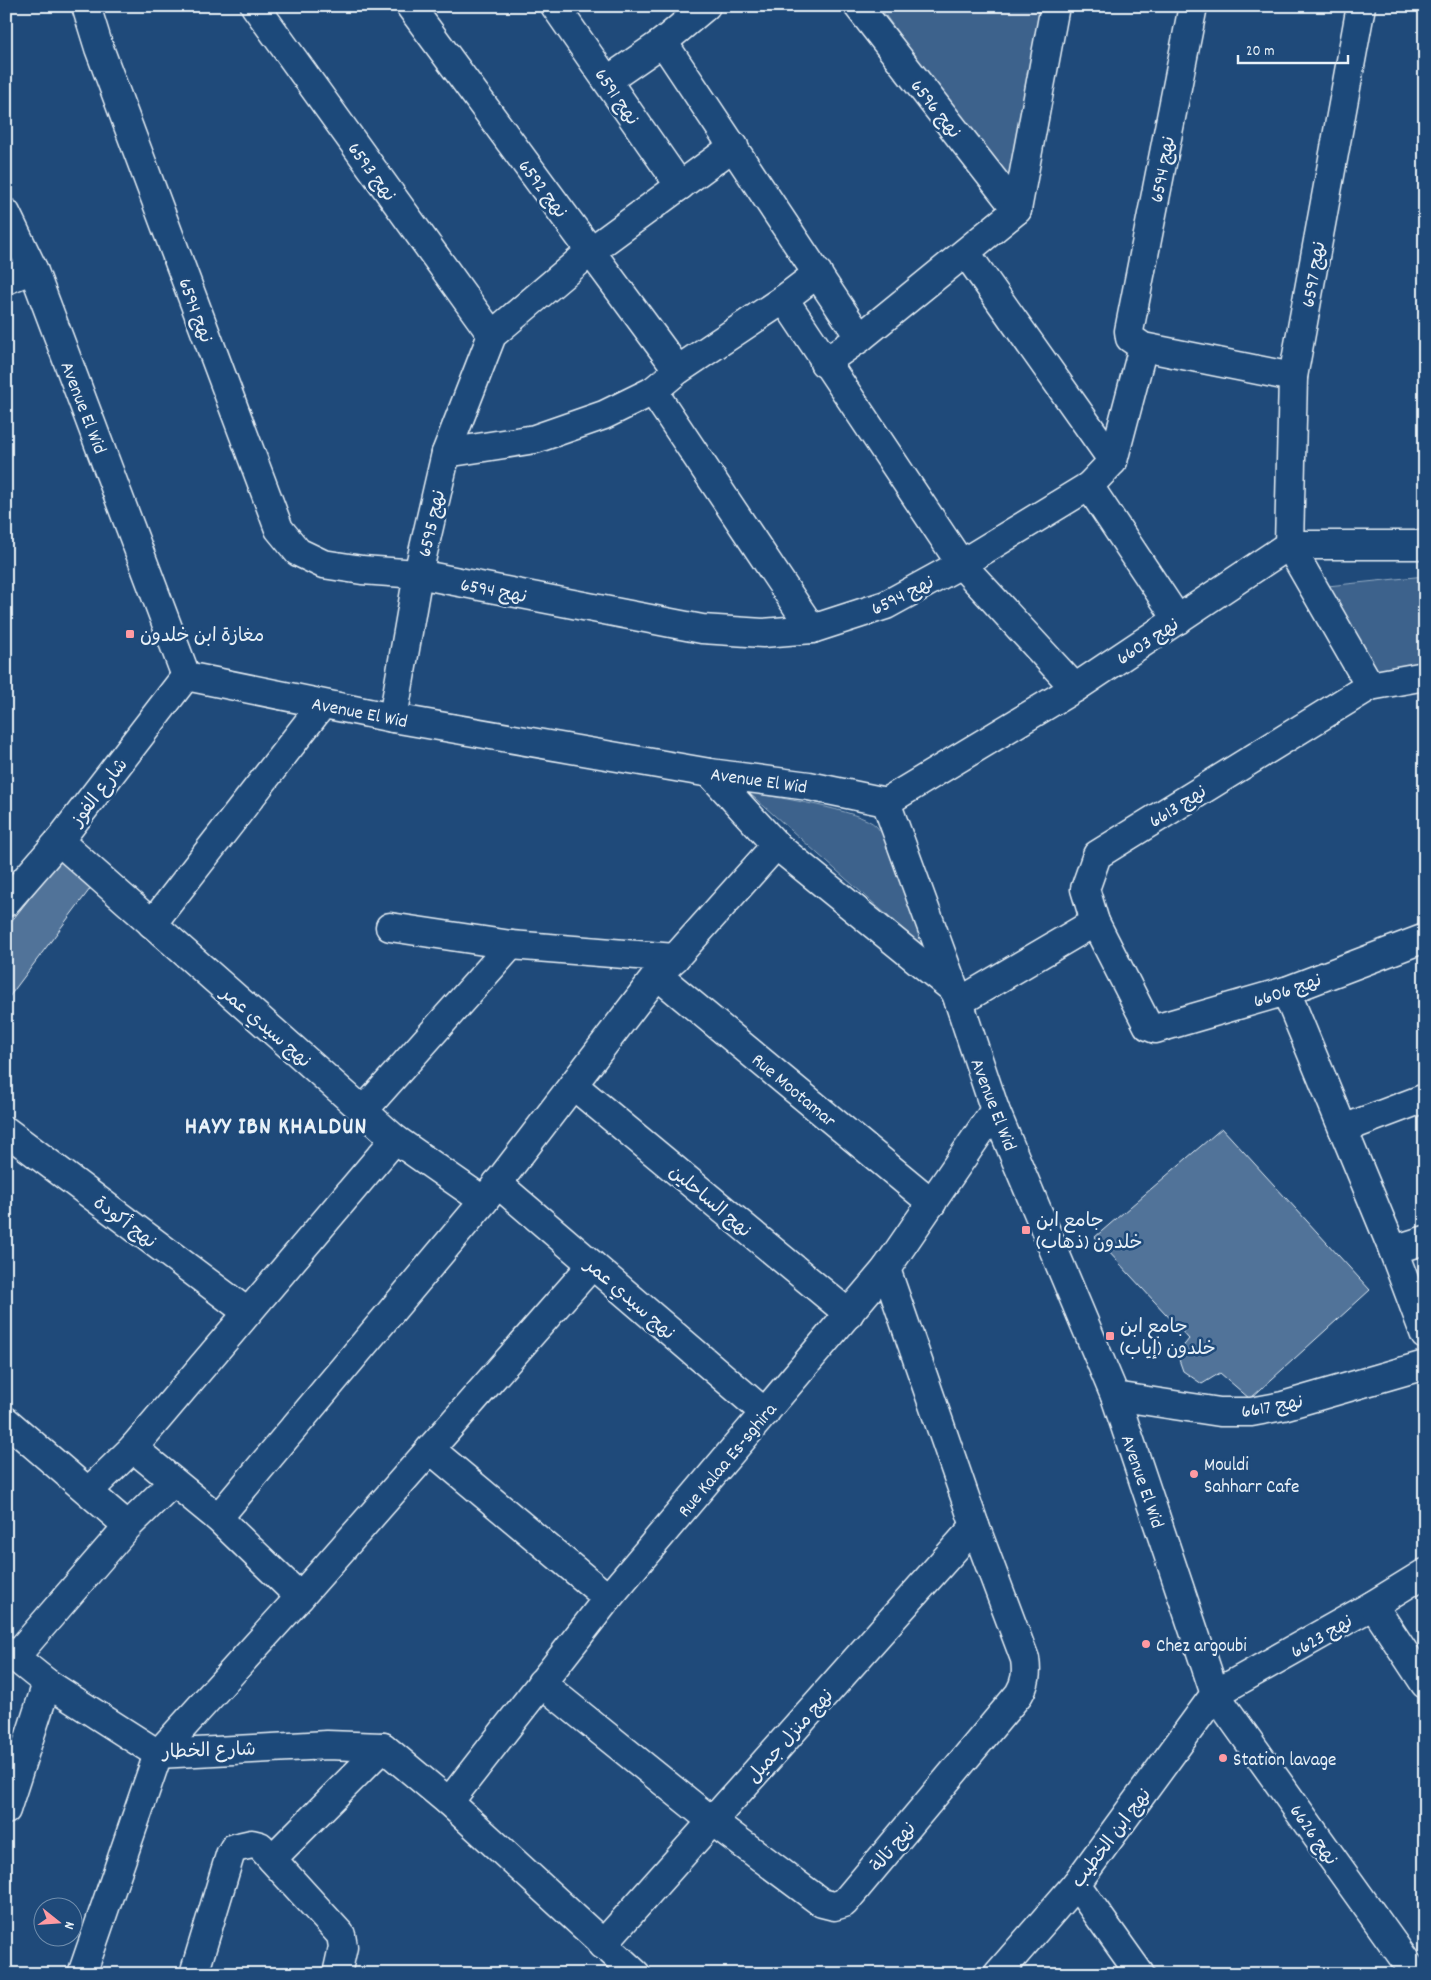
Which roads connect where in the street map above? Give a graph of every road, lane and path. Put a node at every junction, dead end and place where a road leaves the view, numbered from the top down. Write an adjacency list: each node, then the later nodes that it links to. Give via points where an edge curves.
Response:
1 (86, 6): 35 (street, نهج 6594, via 279,530 298,552 323,564)
2 (255, 6): 22 (street, نهج 6593)
3 (410, 6): 16 (street, نهج 6592)
4 (555, 6): 11 (street, نهج 6591)
5 (706, 6): 10 (street)
6 (858, 6): 14 (street, نهج 6596)
7 (1055, 6): 14 (street)
8 (1193, 6): 24 (street, نهج 6594)
9 (1361, 6): 27 (street, نهج 6597)
10 (663, 42): 11 (street); 12 (street)
11 (608, 80): 13 (street, نهج 6591)
12 (734, 146): 13 (street); 19 (street)
13 (680, 186): 16 (street)
14 (1017, 210): 17 (street)
15 (6, 213): 18 (street, Avenue El Wid)
16 (591, 251): 22 (street); 26 (street, نهج 6592)
17 (966, 253): 23 (street); 30 (street)
18 (33, 270): 20 (street); 38 (street, Avenue El Wid)
19 (818, 273): 21 (street); 23 (street)
20 (6, 280)
21 (784, 299): 25 (street); 26 (street)
22 (492, 335): 29 (street, نهج 6595)
23 (860, 338): 25 (street)
24 (1136, 339): 27 (street); 30 (street, نهج 6594)
25 (824, 363): 34 (street)
26 (678, 370): 28 (street)
27 (1293, 378): 32 (street, نهج 6597)
28 (652, 392): 29 (street, via 604,415 535,439); 37 (street)
29 (446, 453): 35 (street, نهج 6595)
30 (1113, 461): 31 (street, نهج 6594)
31 (1088, 486): 34 (street, نهج 6594); 36 (street)
32 (1289, 545): 33 (street); 36 (street, نهج 6603); 40 (street)
33 (1425, 546)
34 (960, 564): 37 (street, نهج 6594, via 886,605); 41 (street)
35 (418, 574): 37 (street, نهج 6594, via 702,629 763,633); 43 (street, نهج 6595)
36 (1178, 620): 41 (street, نهج 6603)
37 (812, 629)
38 (186, 676): 42 (street, Avenue El Wid); 46 (street, شارع الفوز)
39 (1425, 676): 40 (street, نهج 6613)
40 (1370, 686): 49 (street, نهج 6613, via 1096,855 1085,889)
41 (1075, 688): 45 (street, نهج 6603)
42 (322, 704): 43 (street, Avenue El Wid); 50 (street)
43 (393, 718): 44 (street, Avenue El Wid)
44 (710, 773): 45 (street, Avenue El Wid, via 809,786); 47 (street)
45 (886, 802): 56 (street, Avenue El Wid)
46 (59, 841): 48 (street, شارع الفوز); 50 (street, نهج سيدي عمر)
47 (776, 845): 54 (street); 56 (street)
48 (6, 902)
49 (1094, 922): 56 (street); 57 (street, نهج 6613)
50 (152, 924): 61 (street, نهج سيدي عمر)
51 (390, 927): 53 (street)
52 (1425, 938): 55 (street, نهج 6606)
53 (511, 945): 54 (street); 61 (street)
54 (666, 967): 58 (street); 66 (street, Rue Mootamar)
55 (1286, 991): 57 (street, نهج 6606, via 1160,1029); 62 (street)
56 (956, 996): 60 (street, Avenue El Wid)
57 (1148, 1026)
58 (573, 1085): 65 (street); 72 (street, نهج الساحلين)
59 (1425, 1098): 62 (street)
60 (995, 1110): 66 (street, Rue Kalaa Es-sghira); 75 (street, Avenue El Wid)
61 (363, 1111): 64 (street, نهج سيدي عمر)
62 (1342, 1129): 68 (street)
63 (6, 1131): 71 (street, نهج أكودة)
64 (395, 1139): 65 (street, نهج سيدي عمر); 71 (street)
65 (490, 1192): 69 (street, نهج سيدي عمر); 82 (street)
66 (932, 1203): 70 (street, Rue Kalaa Es-sghira)
67 (1425, 1240): 68 (street)
68 (1392, 1250): 73 (street)
69 (592, 1265): 76 (street, نهج سيدي عمر); 79 (street)
70 (886, 1268): 72 (street, Rue Kalaa Es-sghira); 84 (street)
71 (247, 1312): 78 (street)
72 (849, 1314): 76 (street, Rue Kalaa Es-sghira)
73 (1425, 1335)
74 (1425, 1365): 75 (street, نهج 6617, via 1283,1406 1251,1412 1220,1412)
75 (1115, 1396): 93 (street, Avenue El Wid)
76 (765, 1413): 87 (street, Rue Kalaa Es-sghira)
77 (6, 1421): 81 (street)
78 (132, 1448): 80 (street); 81 (street)
79 (430, 1449): 86 (street); 87 (street)
80 (172, 1482): 82 (street); 83 (street)
81 (90, 1491): 83 (street)
82 (218, 1518): 86 (street)
83 (128, 1526): 89 (street)
84 (975, 1526): 98 (street, نهج منزل جميل); 98 (street, نهج تالة, via 1025,1659 1025,1684 844,1903 834,1906 822,1903)
85 (1425, 1572): 88 (street, نهج 6623)
86 (300, 1597): 95 (street)
87 (608, 1598): 91 (street, Rue Kalaa Es-sghira)
88 (1373, 1605): 92 (street); 93 (street, نهج 6623)
89 (11, 1653): 90 (street, شارع الخطار)
90 (47, 1683): 95 (street, شارع الخطار); 97 (street)
91 (541, 1683): 96 (street, Rue Kalaa Es-sghira); 98 (street)
92 (1425, 1684)
93 (1215, 1694): 100 (street, نهج ابن الخطيب); 108 (street, نهج 6626)
94 (383, 1747): 95 (street, شارع الخطار, via 326,1745); 96 (street); 99 (street)
95 (158, 1754): 102 (street)
96 (449, 1802): 101 (street)
97 (6, 1810)
98 (712, 1821): 101 (street, نهج منزل جميل)
99 (272, 1859): 103 (street, via 260,1846 252,1844 234,1848); 104 (street, via 341,1935 344,1947)
100 (1076, 1884): 106 (street, نهج ابن الخطيب); 107 (street)
101 (602, 1946): 105 (street)
102 (82, 1974)
103 (194, 1974)
104 (337, 1974)
105 (636, 1974)
106 (998, 1974)
107 (1140, 1974)
108 (1415, 1974)

